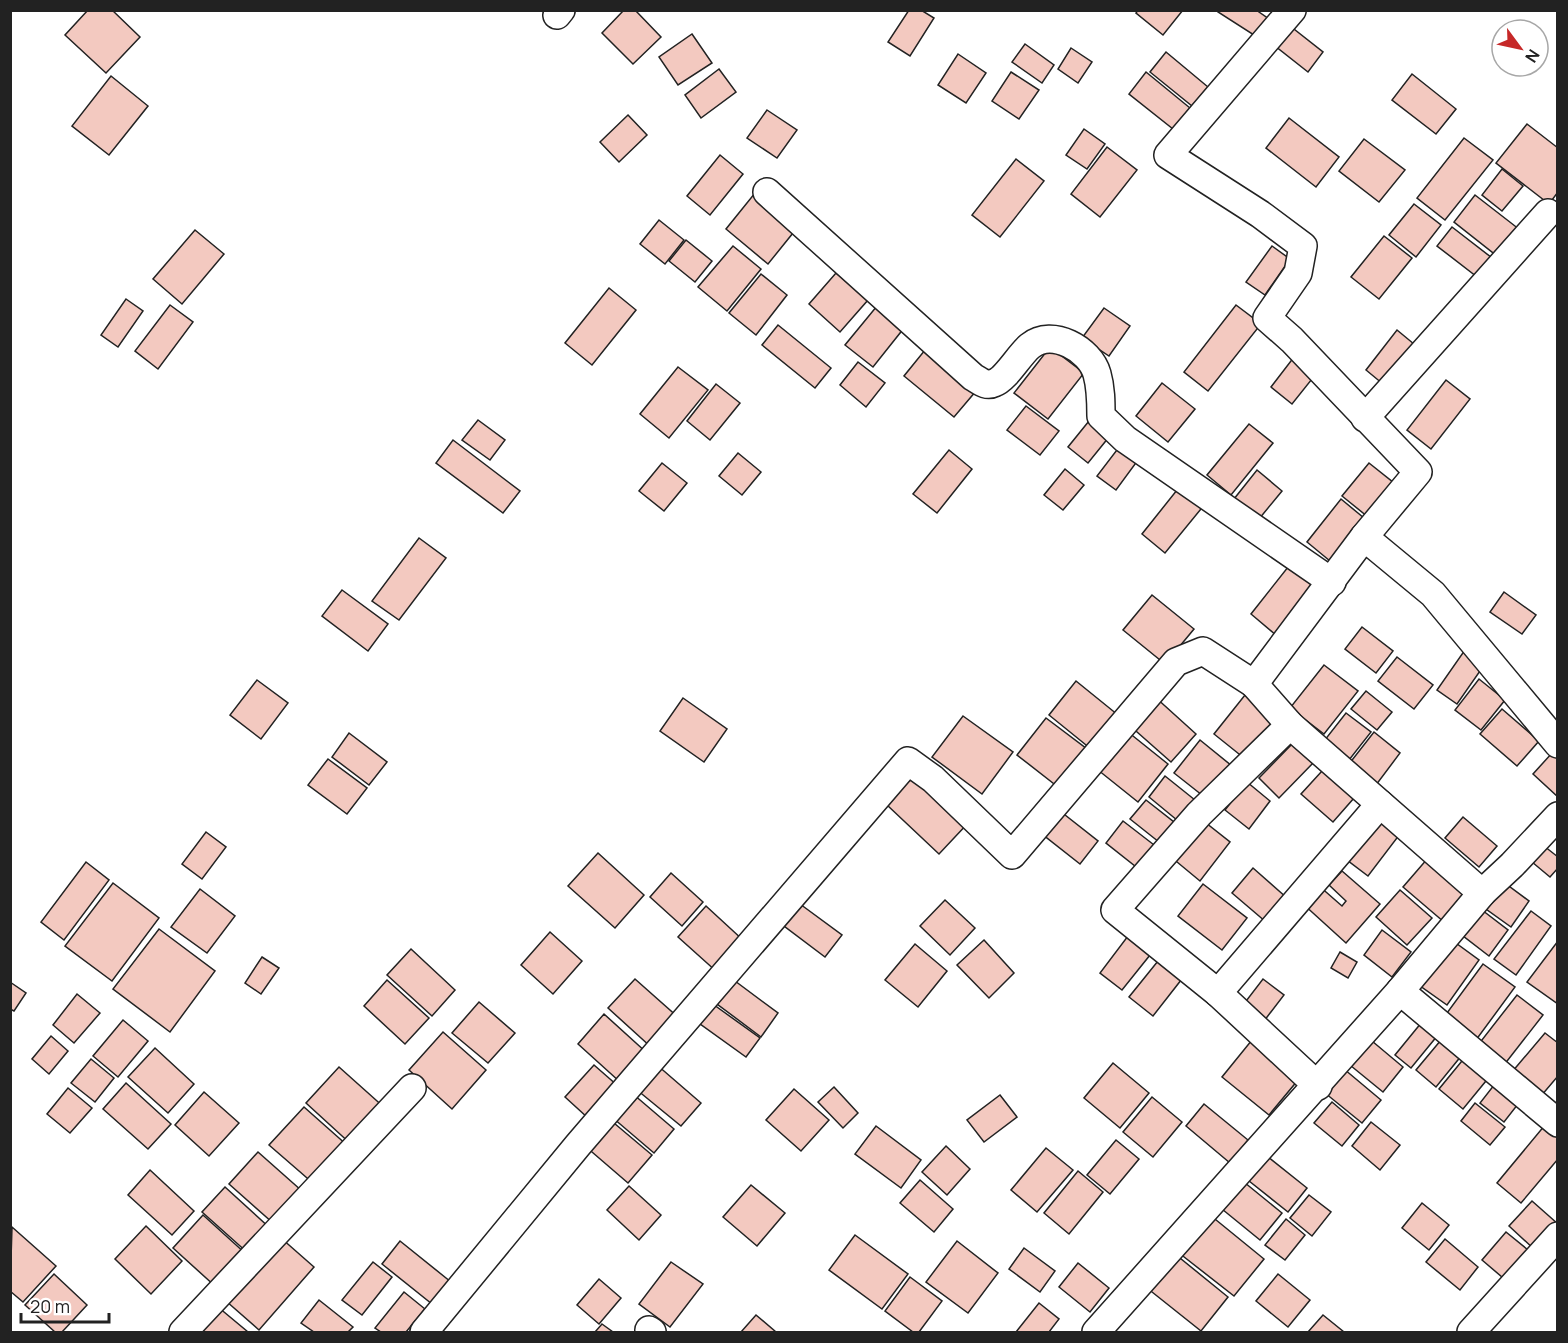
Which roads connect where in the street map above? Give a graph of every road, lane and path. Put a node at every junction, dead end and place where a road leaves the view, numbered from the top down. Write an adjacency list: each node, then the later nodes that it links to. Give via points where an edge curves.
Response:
1 (1292, 10): 4 (street, via 1168,154 1303,246 1298,273 1267,318)
2 (767, 192): 6 (street, via 973,377 987,385 996,383 1030,345 1047,339 1064,341 1085,355 1097,372 1101,416 1125,439)
3 (1548, 213): 4 (street)
4 (1365, 418): 5 (street, via 1418,472)
5 (1365, 537): 6 (street); 9 (street, via 1433,594)
6 (1332, 582): 7 (street)
7 (1254, 684): 8 (street); 20 (street, via 1203,651 1176,662 1012,855 909,761 578,1144)
8 (1290, 725): 10 (street); 14 (street, via 1199,814 1114,910)
9 (1557, 744)
10 (1380, 804): 12 (street); 14 (street)
11 (1557, 816): 12 (street)
12 (1482, 893): 13 (street)
13 (1400, 991): 15 (street); 17 (street)
14 (1218, 993): 15 (street)
15 (1318, 1086): 21 (street)
16 (412, 1088): 19 (street)
17 (1557, 1123)
18 (1557, 1236): 22 (street)
19 (183, 1332)
20 (424, 1332)
21 (1096, 1332)
22 (1471, 1332)

